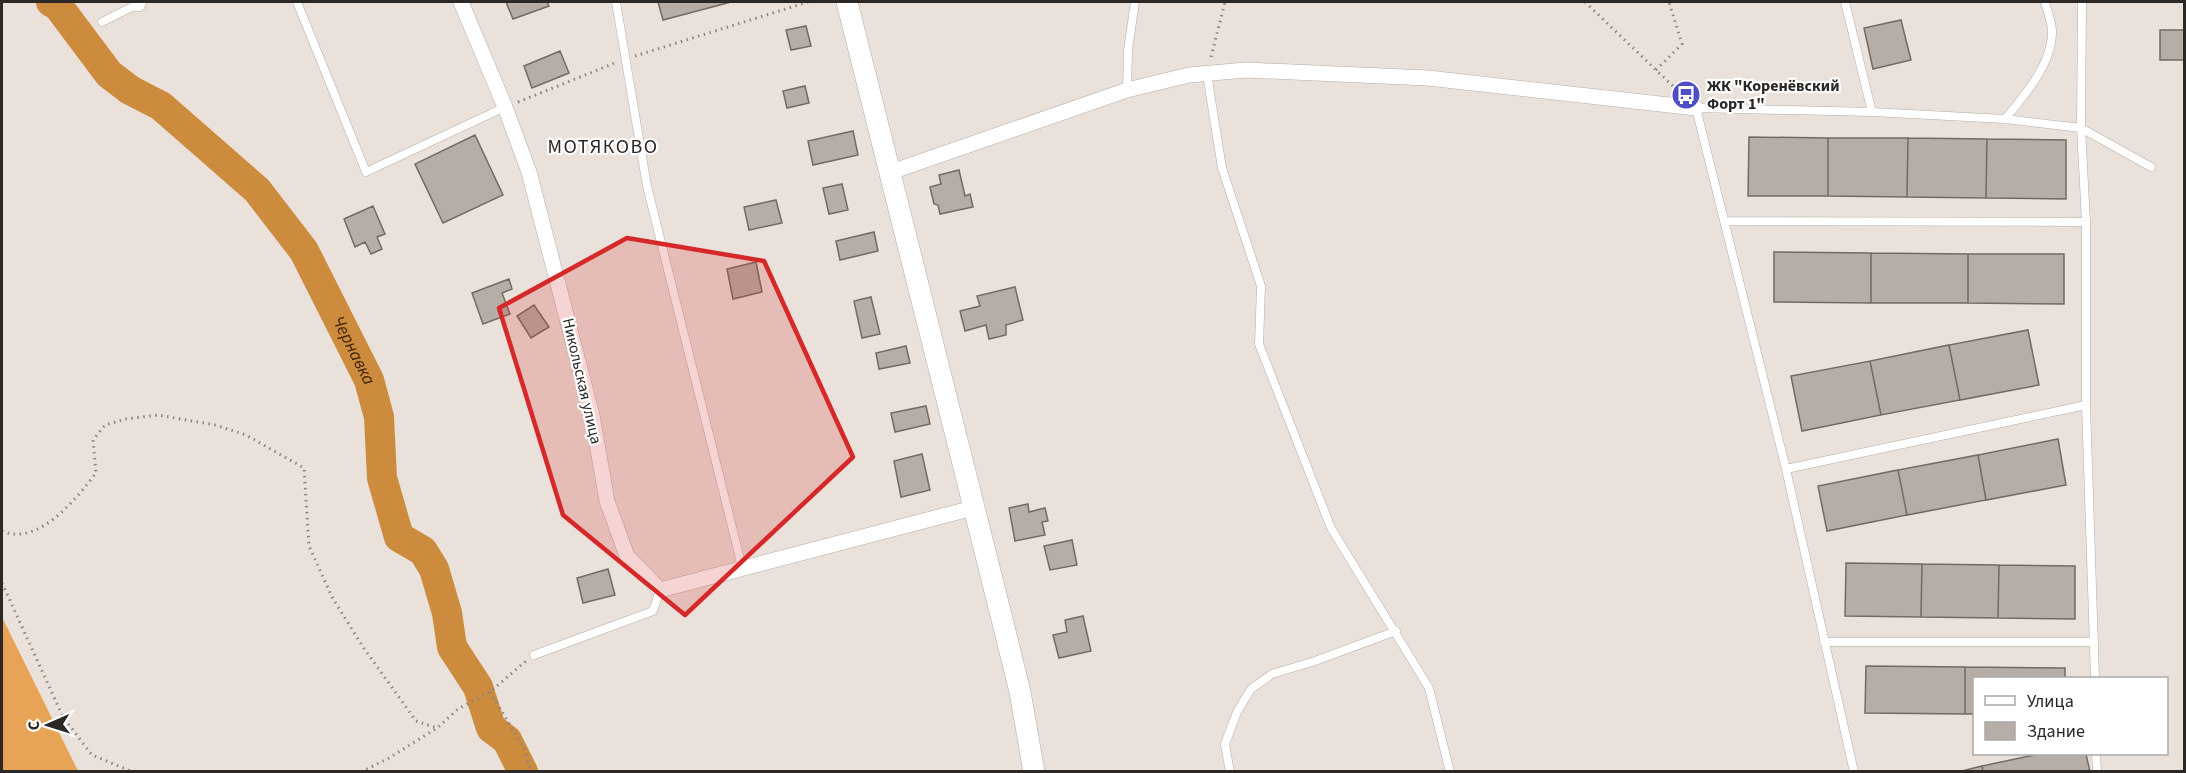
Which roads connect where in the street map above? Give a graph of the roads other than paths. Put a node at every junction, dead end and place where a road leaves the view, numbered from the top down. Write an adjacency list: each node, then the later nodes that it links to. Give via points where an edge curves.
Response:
1 (140, 2): 10 (lane)
2 (297, 2): 13 (lane, via 366,172)
3 (461, 2): 13 (street, Никольская улица)
4 (616, 2): 25 (lane, via 648,186)
5 (847, 2): 19 (main road)
6 (1135, 2): 12 (lane)
7 (1845, 2): 15 (lane)
8 (2045, 2): 16 (lane, via 2053,33 2044,65)
9 (2082, 2): 17 (lane)
10 (102, 22)
11 (1207, 74): 12 (street); 14 (street, via 1246,70 1428,78); 27 (lane, via 1222,168 1261,286 1258,344 1331,528)
12 (1127, 90): 19 (street)
13 (505, 107): 26 (street, Никольская улица, via 529,172 592,415 607,501 627,556)
14 (1696, 108): 15 (lane); 20 (lane)
15 (1872, 112): 16 (lane)
16 (2005, 119): 17 (lane)
17 (2081, 128): 18 (lane); 21 (lane)
18 (2151, 167)
19 (891, 172): 24 (main road)
20 (1725, 221): 21 (lane); 23 (lane)
21 (2085, 222): 22 (lane)
22 (2086, 405): 23 (lane); 29 (lane)
23 (1786, 469): 28 (lane)
24 (973, 508): 25 (street); 33 (main road, via 1020,692)
25 (742, 567): 26 (street)
26 (660, 590): 30 (lane, via 653,611)
27 (1395, 631): 34 (lane, via 1316,662 1272,674 1251,689 1225,744); 35 (lane, via 1429,688)
28 (1824, 642): 29 (lane); 36 (lane)
29 (2094, 642): 31 (lane)
30 (534, 655)
31 (2095, 677)
32 (2097, 755): 37 (lane)
33 (1034, 771)
34 (1230, 771)
35 (1450, 771)
36 (1854, 771)
37 (2097, 771)

